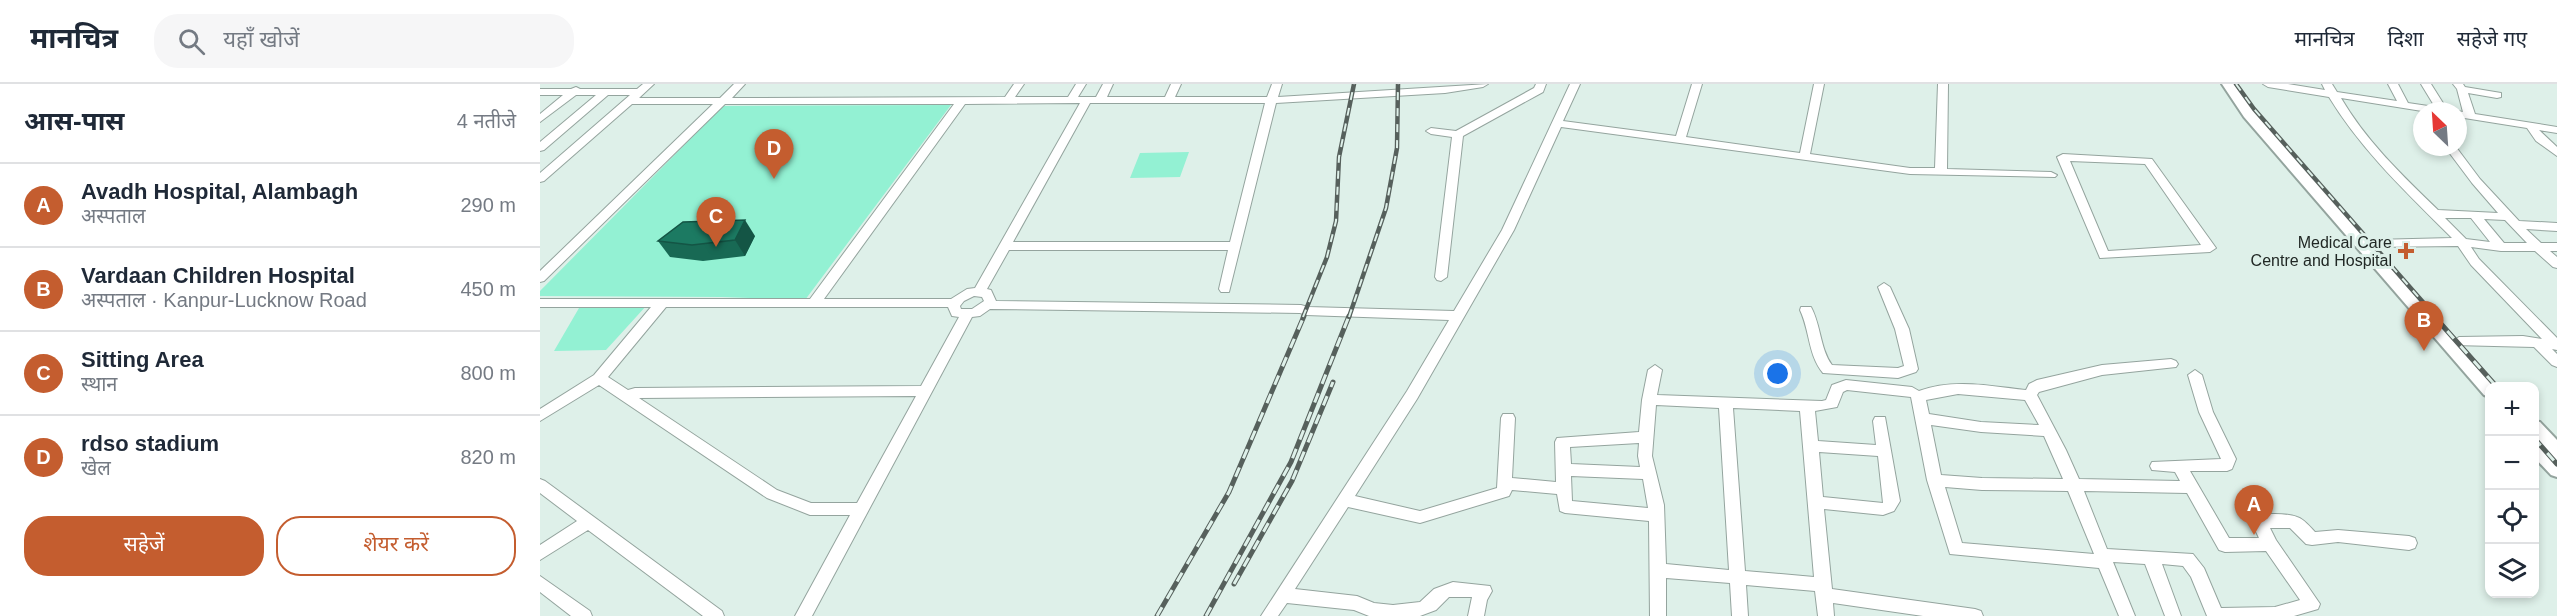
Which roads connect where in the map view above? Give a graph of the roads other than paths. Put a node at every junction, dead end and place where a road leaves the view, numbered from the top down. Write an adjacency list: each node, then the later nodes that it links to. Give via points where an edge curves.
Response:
1 (551, 84): 27 (street)
2 (582, 84): 28 (street)
3 (616, 84): 29 (street)
4 (740, 84): 36 (street)
5 (1019, 84): 31 (street)
6 (1081, 84): 32 (street)
7 (1091, 84): 32 (street)
8 (1108, 84): 32 (street)
9 (1176, 84): 33 (street)
10 (1277, 84): 34 (street)
11 (1483, 84): 34 (street, via 1445,90)
12 (1542, 84): 47 (street, via 1539,90)
13 (1575, 84): 43 (street)
14 (1697, 84): 48 (street)
15 (1819, 84): 52 (street)
16 (1943, 84): 53 (street)
17 (2228, 84): 56 (main road, via 2249,114)
18 (2237, 84): 56 (main road)
19 (2268, 84): 23 (street)
20 (2393, 84): 38 (street)
21 (2426, 84): 37 (street)
22 (2491, 84): 24 (street, via 2497,95)
23 (2300, 86): 26 (street)
24 (2460, 86): 41 (street)
25 (645, 88): 29 (street); 35 (street)
26 (2330, 89): 38 (street); 57 (street, via 2372,151)
27 (540, 92): 28 (street)
28 (573, 92): 29 (street); 42 (street)
29 (606, 92): 49 (street)
30 (962, 100): 31 (street); 36 (street); 77 (street)
31 (1008, 100): 32 (street)
32 (1085, 100): 33 (street); 64 (street)
33 (1169, 100): 34 (street)
34 (1271, 100): 65 (street)
35 (630, 101): 36 (street); 55 (street)
36 (723, 101): 71 (street)
37 (2437, 102)
38 (2405, 106): 39 (street)
39 (2413, 108)
40 (2467, 116): 41 (street)
41 (2470, 116): 44 (street)
42 (540, 119)
43 (1557, 123): 48 (street); 82 (street, via 1508,230)
44 (2530, 125): 45 (street); 50 (street)
45 (2557, 130)
46 (1431, 131): 47 (street)
47 (1458, 134): 70 (street)
48 (1680, 140): 52 (street)
49 (540, 148)
50 (2557, 153)
51 (2457, 156): 59 (street)
52 (1804, 158): 53 (street)
53 (1941, 172): 54 (street)
54 (2051, 175)
55 (540, 179)
56 (2316, 184): 63 (main road); 93 (main road)
57 (2435, 214): 58 (street); 61 (street)
58 (2474, 215): 59 (street); 66 (street)
59 (2513, 221): 60 (street); 68 (street)
60 (2557, 227)
61 (2462, 242): 63 (street); 66 (street); 85 (street, via 2475,262)
62 (2209, 243): 62 (street, via 2148,161 2064,157 2104,255 2208,249)
63 (2373, 244): 83 (main road)
64 (1005, 246): 65 (street); 74 (street)
65 (1236, 246): 73 (street)
66 (2501, 247): 68 (street)
67 (2557, 247): 68 (street)
68 (2540, 248): 69 (street)
69 (2557, 264)
70 (1441, 277)
71 (540, 278)
72 (1884, 286): 89 (street, via 1911,361 1911,369)
73 (1225, 289)
74 (980, 292): 78 (street, via 966,294); 79 (street, via 989,296)
75 (540, 303): 76 (street)
76 (662, 303): 77 (street); 91 (street)
77 (814, 303): 78 (street)
78 (956, 303): 81 (street, via 953,309)
79 (988, 305): 81 (street); 82 (street, via 1301,309)
80 (1806, 310): 89 (street, via 1816,332 1821,363 1828,370)
81 (967, 315): 94 (street)
82 (1458, 316): 123 (street)
83 (2459, 342): 84 (street); 92 (main road)
84 (2538, 343): 85 (street); 86 (street)
85 (2556, 344)
86 (2557, 362)
87 (2170, 364): 96 (street, via 2092,372 2042,384)
88 (1655, 370): 98 (street)
89 (1901, 372): 95 (street)
90 (2195, 375): 113 (street, via 2206,412 2229,459 2223,467)
91 (599, 378): 97 (street); 101 (street)
92 (2495, 382)
93 (2485, 385)
94 (926, 391): 97 (street, via 635,393); 125 (street)
95 (1915, 394): 96 (street, via 1954,390); 100 (street, via 1846,385 1837,389 1832,403); 117 (street)
96 (2030, 395): 105 (street)
97 (627, 397): 125 (street, via 772,494 810,509)
98 (1649, 400): 99 (street); 107 (street)
99 (1726, 403): 100 (street); 134 (street)
100 (1808, 405): 108 (street)
101 (540, 417)
102 (1508, 418): 118 (street)
103 (1928, 419): 105 (street)
104 (1880, 421): 110 (street)
105 (2049, 431): 120 (street)
106 (2539, 432): 111 (main road)
107 (1644, 437): 114 (street, via 1562,442); 116 (street)
108 (1811, 446): 110 (street); 124 (street)
109 (2539, 449): 115 (main road)
110 (1884, 451): 124 (street, via 1892,501 1889,507)
111 (2557, 452)
112 (2157, 466): 113 (street)
113 (2179, 466): 121 (street)
114 (1562, 470): 116 (street); 122 (street)
115 (2557, 470)
116 (1649, 473): 126 (street)
117 (1935, 480): 120 (street); 132 (street, via 1956,549)
118 (1505, 483): 122 (street); 123 (street, via 1504,492 1420,517)
119 (540, 485): 127 (street)
120 (2073, 485): 121 (street); 132 (street)
121 (2190, 487): 129 (street, via 2225,546)
122 (1563, 489): 126 (street, via 1565,507)
123 (1344, 500): 137 (street)
124 (1815, 502): 136 (street)
125 (862, 510): 141 (street)
126 (1656, 515): 133 (street)
127 (589, 521): 130 (street); 140 (street)
128 (2409, 543): 129 (street, via 2338,536 2312,539 2294,522 2259,521)
129 (2270, 544): 138 (street, via 2312,604 2275,614)
130 (540, 553)
131 (2151, 558): 132 (street); 138 (street, via 2191,562); 149 (street)
132 (2104, 559): 148 (street)
133 (1658, 570): 134 (street); 144 (street)
134 (1738, 578): 136 (street); 145 (street)
135 (540, 583): 139 (street)
136 (1823, 590): 146 (street); 147 (street)
137 (1282, 595): 142 (street); 143 (street, via 1404,612 1430,605 1435,595 1443,591 1484,591)
138 (2215, 615)
139 (584, 616)
140 (716, 616)
141 (803, 616)
142 (1269, 616)
143 (1476, 616)
144 (1658, 616)
145 (1740, 616)
146 (1826, 616)
147 (1975, 616)
148 (2127, 616)
149 (2173, 616)

